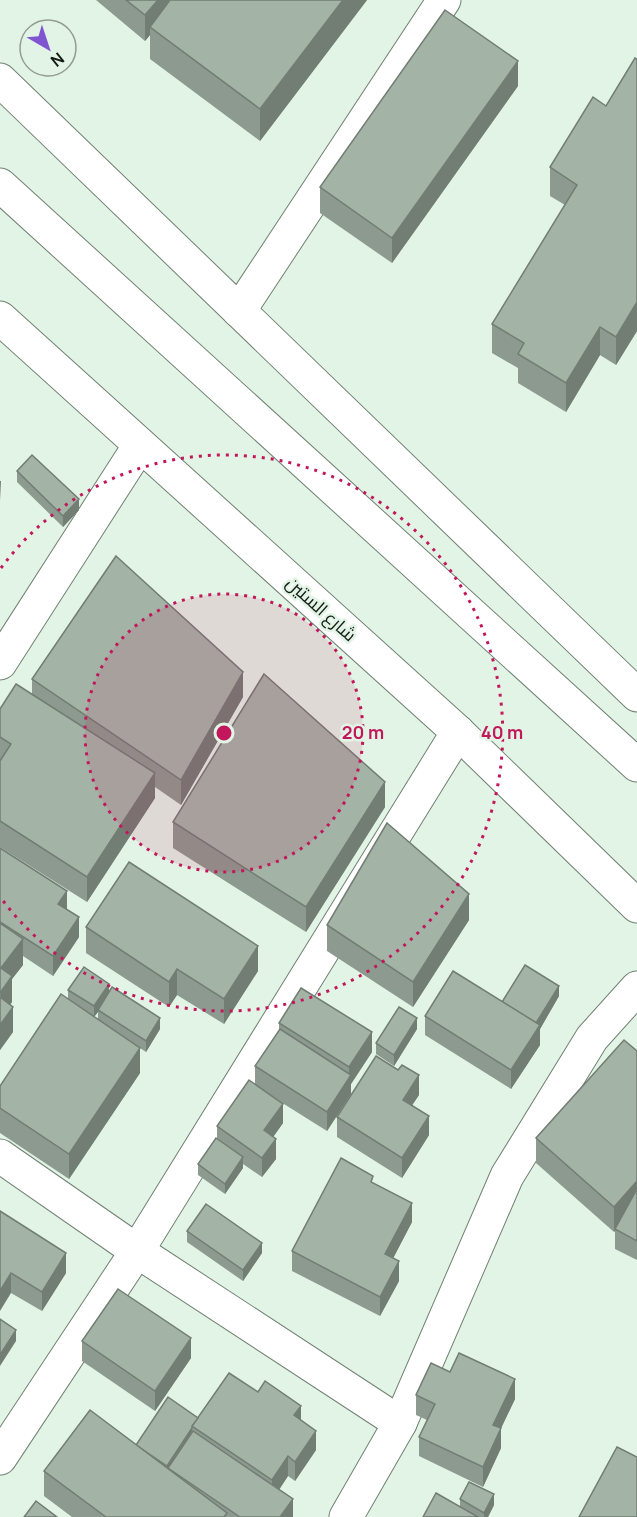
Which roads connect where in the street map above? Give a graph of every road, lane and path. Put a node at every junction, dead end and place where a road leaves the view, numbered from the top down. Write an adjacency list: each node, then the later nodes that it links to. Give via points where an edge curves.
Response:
1 (444, 0): 4 (street)
2 (2, 79): 4 (street)
3 (0, 185): 10 (street)
4 (239, 311): 8 (street)
5 (0, 318): 6 (street, شارع الستين)
6 (140, 445): 7 (street); 9 (street, شارع الستين)
7 (0, 663)
8 (637, 695)
9 (458, 732): 11 (street, شارع الستين); 14 (street)
10 (637, 765)
11 (637, 906)
12 (637, 988): 15 (street, via 592,1038 507,1176)
13 (0, 1156): 14 (street)
14 (137, 1251): 15 (street); 16 (street)
15 (400, 1423): 17 (street)
16 (0, 1458)
17 (346, 1517)

